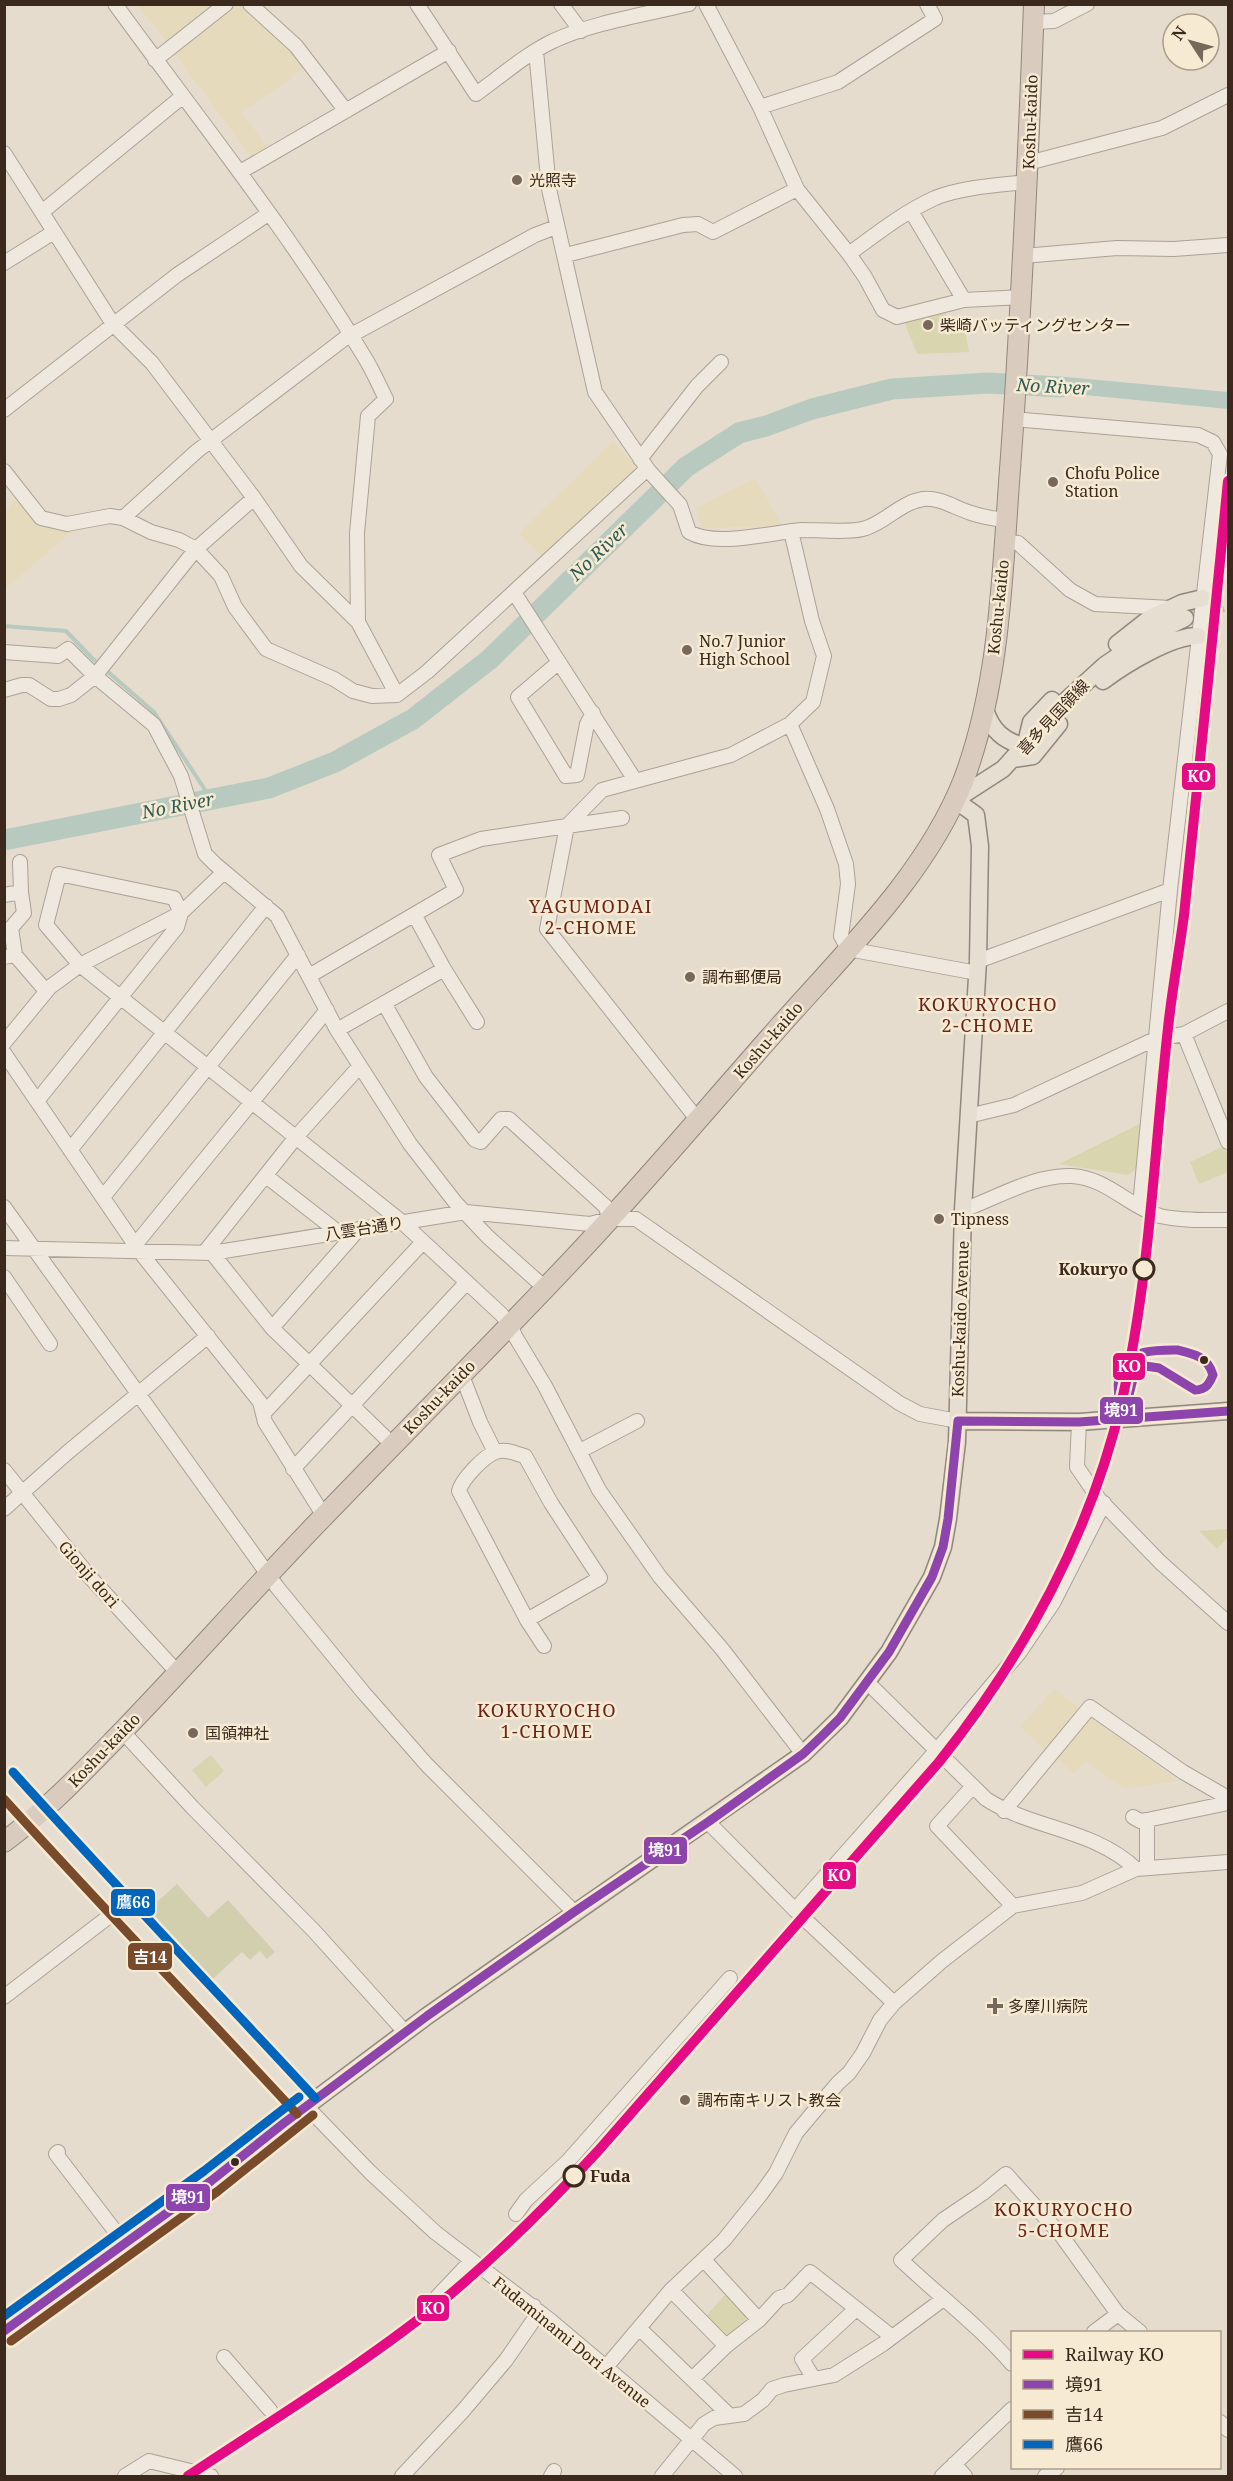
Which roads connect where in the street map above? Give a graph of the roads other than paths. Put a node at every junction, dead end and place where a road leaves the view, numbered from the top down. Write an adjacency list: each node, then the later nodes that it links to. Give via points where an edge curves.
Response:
1 (115, 4): 14 (street)
2 (226, 4): 14 (street)
3 (250, 4): 18 (street, via 296,46)
4 (417, 4): 12 (street)
5 (561, 4): 11 (street)
6 (689, 4): 11 (street)
7 (706, 4): 17 (street)
8 (927, 4): 17 (street, via 935,19 838,82)
9 (1087, 4): 10 (street, via 1053,21)
10 (1034, 13): 21 (highway, Koshu-kaido)
11 (581, 31): 13 (street)
12 (448, 51): 13 (street, via 476,94); 18 (street)
13 (536, 51): 26 (street)
14 (155, 60): 16 (street)
15 (1228, 95): 21 (street, via 1162,128)
16 (183, 96): 20 (street); 23 (street)
17 (760, 107): 22 (street)
18 (346, 111): 20 (street)
19 (4, 153): 23 (street)
20 (240, 172): 25 (street)
21 (1028, 172): 24 (street, via 936,198); 31 (highway, Koshu-kaido)
22 (797, 189): 29 (street); 30 (street, via 713,232 698,224 683,225)
23 (42, 212): 27 (street)
24 (911, 212): 29 (street); 34 (street)
25 (268, 214): 35 (street, via 177,274); 36 (street)
26 (556, 227): 30 (street); 36 (street)
27 (54, 232): 32 (street); 35 (street)
28 (1228, 245): 31 (street)
29 (849, 254): 34 (street, via 883,310 891,316)
30 (566, 255): 41 (street, via 595,392)
31 (1023, 256): 33 (highway, Koshu-kaido)
32 (4, 263)
33 (1022, 297): 34 (street); 39 (highway, Koshu-kaido)
34 (964, 300)
35 (113, 324): 38 (street); 40 (street, via 152,363)
36 (351, 336): 40 (street); 53 (street, via 386,399 368,416 357,533)
37 (721, 362): 41 (street, via 697,386)
38 (4, 410)
39 (1015, 412): 45 (highway, Koshu-kaido); 50 (street, via 1198,435 1213,442 1220,454)
40 (211, 441): 43 (street); 44 (street)
41 (645, 466): 46 (street, via 680,505 689,532 698,537 747,538); 49 (street)
42 (4, 471): 44 (street, via 41,518 67,524 110,516)
43 (254, 498): 48 (street); 53 (street, via 301,566)
44 (123, 518): 48 (street)
45 (1006, 520): 46 (street, via 970,513 936,499 923,499 906,504 865,529); 47 (highway, Koshu-kaido)
46 (790, 531): 62 (street, via 824,656 813,702)
47 (1005, 541): 51 (street, via 1018,543 1070,590 1095,604); 60 (highway, Koshu-kaido)
48 (196, 549): 57 (street); 59 (street, via 221,576 235,607 266,649 353,690 372,696)
49 (516, 595): 56 (street); 59 (street)
50 (1203, 598): 51 (main road); 54 (street)
51 (1171, 608): 63 (main road, via 1150,618 1068,683 1031,722)
52 (1185, 618): 63 (main road, 喜多見国領線, via 1145,638 1094,674)
53 (358, 622): 59 (street)
54 (1198, 636): 63 (main road, via 1178,639 1115,672 1074,707 1034,756); 70 (street)
55 (4, 652): 57 (street, via 58,656 68,649)
56 (559, 662): 61 (street); 61 (street, via 518,697 566,776 577,775 587,724)
57 (94, 676): 58 (street, via 71,695 59,699 45,696 29,685); 69 (street, via 154,725 183,781 205,854)
58 (4, 690)
59 (397, 695)
60 (985, 710): 63 (main road, via 997,734); 65 (highway, Koshu-kaido)
61 (593, 713): 64 (street)
62 (790, 724): 64 (street, via 731,755); 76 (street, via 846,864 848,884 841,936)
63 (1019, 753): 65 (main road, 喜多見国領線, via 1003,769)
64 (635, 780): 67 (street, via 602,790)
65 (955, 800): 76 (highway, Koshu-kaido, via 923,858); 80 (main road, Koshu-kaido Avenue, via 976,815 980,846)
66 (622, 818): 67 (street)
67 (567, 826): 75 (street, via 481,839 439,855 456,890); 100 (street, via 547,928)
68 (20, 862): 71 (street)
69 (224, 872): 73 (street); 74 (street)
70 (1170, 890): 80 (street); 92 (street)
71 (21, 892): 72 (street); 77 (street, via 24,913 11,928)
72 (4, 895)
73 (266, 906): 78 (street, via 277,916); 90 (street)
74 (182, 913): 79 (street); 79 (street, via 174,898 58,874 46,926); 84 (street, via 177,927)
75 (415, 916): 81 (street); 82 (street)
76 (848, 949): 80 (street); 100 (highway, Koshu-kaido)
77 (10, 956): 83 (street)
78 (298, 956): 82 (street); 95 (street)
79 (80, 965): 83 (street); 84 (street)
80 (977, 967): 99 (main road, Koshu-kaido Avenue)
81 (444, 969): 85 (street); 88 (street)
82 (309, 976): 86 (street)
83 (46, 991): 93 (street)
84 (120, 997): 90 (street); 97 (street)
85 (384, 1003): 89 (street); 110 (street, via 426,1077 476,1140 481,1142 501,1119 509,1119)
86 (327, 1010): 89 (street); 98 (street)
87 (1228, 1011): 91 (street)
88 (477, 1022)
89 (337, 1030): 96 (street)
90 (164, 1032): 95 (street); 103 (street)
91 (1184, 1034): 92 (street); 102 (street)
92 (1155, 1039): 99 (street, via 1014,1105); 106 (street)
93 (4, 1043)
94 (4, 1053): 97 (street)
95 (208, 1067): 98 (street); 105 (street)
96 (359, 1067): 101 (street); 109 (street, via 410,1144)
97 (37, 1101): 103 (street)
98 (252, 1102): 101 (street); 118 (street)
99 (968, 1116): 108 (main road, Koshu-kaido Avenue)
100 (697, 1119): 110 (highway, Koshu-kaido, via 636,1189)
101 (296, 1137): 104 (street); 112 (street)
102 (1228, 1142)
103 (70, 1150): 105 (street)
104 (266, 1176): 115 (street); 120 (street)
105 (103, 1197): 118 (street)
106 (1140, 1206): 108 (street, via 1106,1185 1073,1176 1043,1179); 111 (street, via 1158,1215)
107 (4, 1207): 119 (street)
108 (963, 1210): 135 (main road, Koshu-kaido Avenue)
109 (466, 1212): 112 (street, 八雲台通り); 114 (street, 八雲台通り); 123 (street)
110 (608, 1213): 114 (highway, Koshu-kaido); 135 (street, via 636,1219 899,1403 920,1414)
111 (1228, 1220)
112 (402, 1222): 113 (street, 八雲台通り); 116 (street)
113 (358, 1230): 115 (street, 八雲台通り); 125 (street)
114 (591, 1230): 123 (highway, Koshu-kaido)
115 (338, 1232): 120 (street, 八雲台通り)
116 (423, 1242): 122 (street); 128 (street)
117 (4, 1248): 119 (street, 八雲台通り)
118 (137, 1248): 119 (street, 八雲台通り); 120 (street, 八雲台通り); 126 (street)
119 (34, 1249): 130 (street)
120 (208, 1253): 125 (street)
121 (4, 1277): 127 (street)
122 (467, 1282): 124 (street); 131 (street)
123 (545, 1288): 124 (highway, Koshu-kaido)
124 (510, 1324): 129 (highway, Koshu-kaido); 138 (street)
125 (272, 1328): 128 (street)
126 (208, 1336): 130 (street); 133 (street, via 260,1402)
127 (50, 1344)
128 (310, 1364): 131 (street); 133 (street)
129 (461, 1373): 137 (highway, Koshu-kaido); 139 (street)
130 (139, 1393): 142 (street); 146 (street)
131 (352, 1406): 137 (street); 140 (street)
132 (1228, 1411): 136 (main road)
133 (263, 1414): 140 (street)
134 (637, 1421): 138 (street)
135 (958, 1421): 136 (main road); 151 (main road, Koshu-kaido Avenue, via 943,1547 932,1577)
136 (1078, 1422): 143 (street, via 1077,1467)
137 (393, 1445): 145 (highway, Koshu-kaido)
138 (580, 1451): 154 (street, via 599,1490 660,1577)
139 (495, 1452): 147 (street, via 461,1482 459,1491); 147 (street, via 525,1456 600,1578)
140 (293, 1469): 145 (street)
141 (4, 1470): 142 (street, Gionji dori)
142 (22, 1494): 144 (street); 150 (street, Gionji dori, via 89,1576)
143 (1104, 1503): 148 (street, via 1160,1562); 153 (street, via 1053,1603 1019,1653)
144 (4, 1509)
145 (324, 1516): 146 (highway, Koshu-kaido)
146 (269, 1573): 150 (highway, Koshu-kaido); 169 (street, via 363,1692 427,1765)
147 (527, 1620): 149 (street)
148 (1228, 1623)
149 (544, 1646)
150 (178, 1673): 152 (highway, Koshu-kaido)
151 (868, 1683): 153 (street); 154 (main road, Koshu-kaido Avenue)
152 (122, 1731): 159 (highway, Koshu-kaido); 173 (street)
153 (937, 1750): 156 (street); 168 (street)
154 (803, 1754): 162 (main road, Koshu-kaido Avenue)
155 (4, 1780): 159 (main road)
156 (973, 1786): 158 (street); 166 (street, via 937,1826)
157 (1228, 1801): 158 (street, via 1090,1707); 161 (street)
158 (1004, 1811): 165 (street, via 1069,1831)
159 (37, 1817): 163 (highway, Koshu-kaido); 167 (main road)
160 (1133, 1817): 161 (street)
161 (1147, 1820): 165 (street)
162 (708, 1822): 168 (street); 169 (main road, Koshu-kaido Avenue)
163 (4, 1842)
164 (1228, 1862): 165 (street)
165 (1141, 1869): 166 (street, via 1082,1893)
166 (1013, 1906): 172 (street)
167 (120, 1908): 171 (street); 174 (main road)
168 (795, 1910): 172 (street)
169 (574, 1912): 173 (main road, Koshu-kaido Avenue)
170 (730, 1978): 176 (street)
171 (4, 1997)
172 (894, 2003): 178 (street, via 849,2073 796,2133 766,2187)
173 (405, 2032): 174 (main road, Koshu-kaido Avenue)
174 (306, 2106): 177 (main road, Koshu-kaido Avenue); 179 (street, Fudaminami Dori Avenue, via 410,2210)
175 (58, 2152): 177 (street)
176 (516, 2214)
177 (125, 2244): 188 (main road, Koshu-kaido Avenue)
178 (704, 2260): 180 (street); 186 (street)
179 (471, 2261): 181 (street); 183 (street, Fudaminami Dori Avenue)
180 (671, 2290): 187 (street); 192 (street)
181 (437, 2296)
182 (942, 2300): 185 (street, via 901,2260 943,2220 1006,2174 1061,2235); 191 (street); 194 (street, via 989,2337)
183 (534, 2306): 195 (street, Fudaminami Dori Avenue); 205 (street, via 535,2318 506,2360)
184 (856, 2309): 186 (street, via 810,2272); 191 (street); 197 (street, via 802,2359)
185 (1118, 2314): 189 (street); 190 (street)
186 (759, 2320): 192 (street)
187 (639, 2328): 195 (street); 196 (street)
188 (4, 2331)
189 (1095, 2331)
190 (1139, 2331)
191 (891, 2336): 197 (street, via 834,2375)
192 (726, 2346): 196 (street)
193 (224, 2357): 198 (street)
194 (1011, 2363)
195 (606, 2367): 201 (street, Fudaminami Dori Avenue)
196 (693, 2378): 200 (street)
197 (814, 2379): 200 (street, via 772,2389 744,2414)
198 (270, 2410)
199 (1011, 2410): 202 (street)
200 (728, 2414): 201 (street, via 704,2424)
201 (692, 2440): 206 (street); 207 (street, Fudaminami Dori Avenue)
202 (954, 2464): 208 (street); 209 (street)
203 (125, 2476): 204 (street, via 149,2461)
204 (211, 2476)
205 (402, 2476)
206 (662, 2476)
207 (735, 2476)
208 (942, 2476)
209 (965, 2476)

